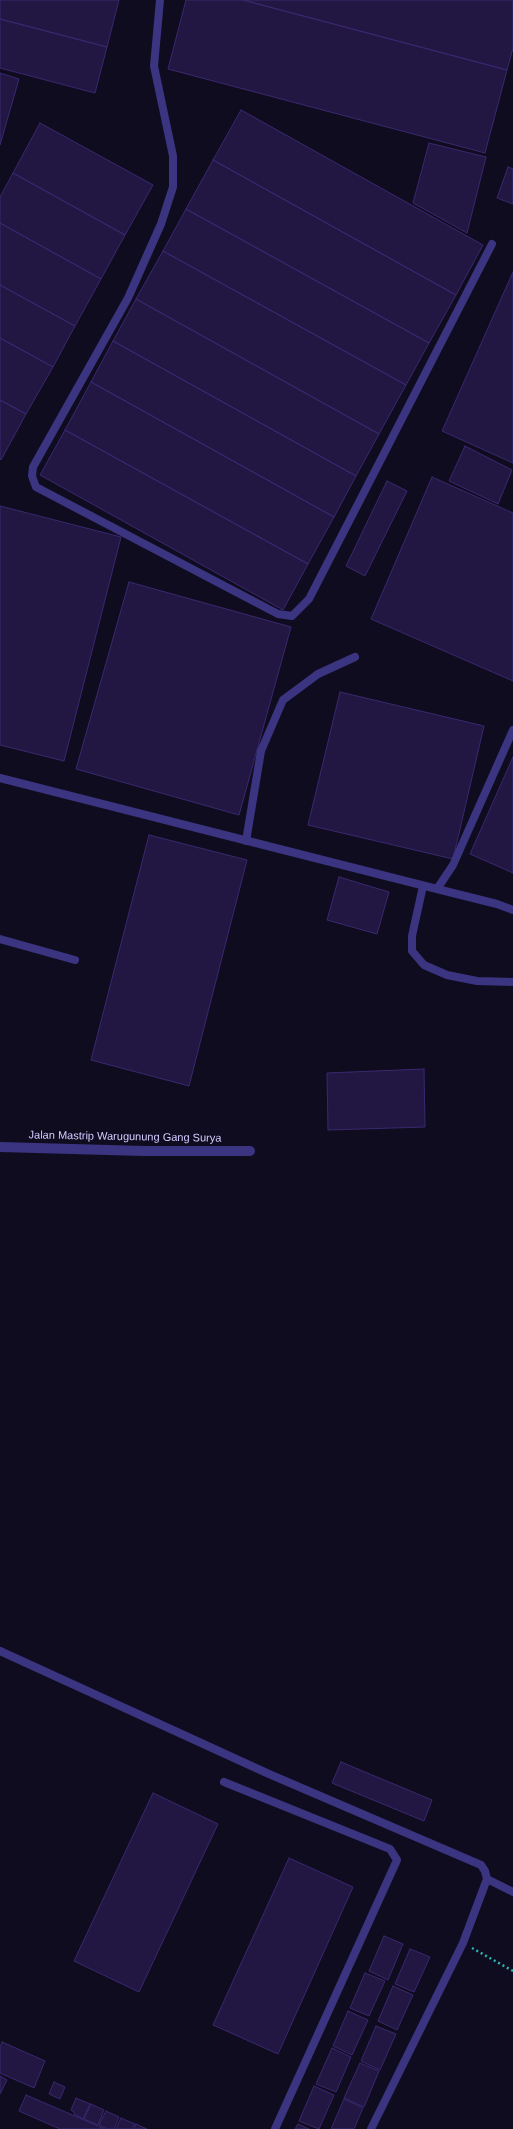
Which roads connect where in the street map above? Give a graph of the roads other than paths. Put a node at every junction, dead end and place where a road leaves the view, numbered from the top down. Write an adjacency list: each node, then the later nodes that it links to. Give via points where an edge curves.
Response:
1 (160, 0): 2 (lane, via 154,66 173,156 173,187 161,224 128,298 33,467 32,476 36,487 278,614 292,616 309,599)
2 (492, 244)
3 (354, 657): 6 (lane, via 318,674 283,700 261,751)
4 (513, 730): 8 (lane, via 453,865)
5 (0, 778): 6 (lane)
6 (246, 841): 7 (lane)
7 (424, 886): 8 (lane); 12 (lane, via 412,936 412,951 424,965 447,975 477,982)
8 (437, 889): 9 (lane)
9 (513, 910)
10 (0, 939): 11 (lane)
11 (75, 960)
12 (513, 982)
13 (0, 1146): 14 (street, Jalan Mastrip Warugunung Gang Surya, via 144,1151)
14 (250, 1151)
15 (0, 1651): 17 (lane, via 269,1774 480,1865)
16 (224, 1782): 19 (lane, via 390,1849 397,1860)
17 (487, 1879): 18 (lane); 20 (lane, via 463,1943)
18 (513, 1892)
19 (275, 2129)
20 (371, 2129)

